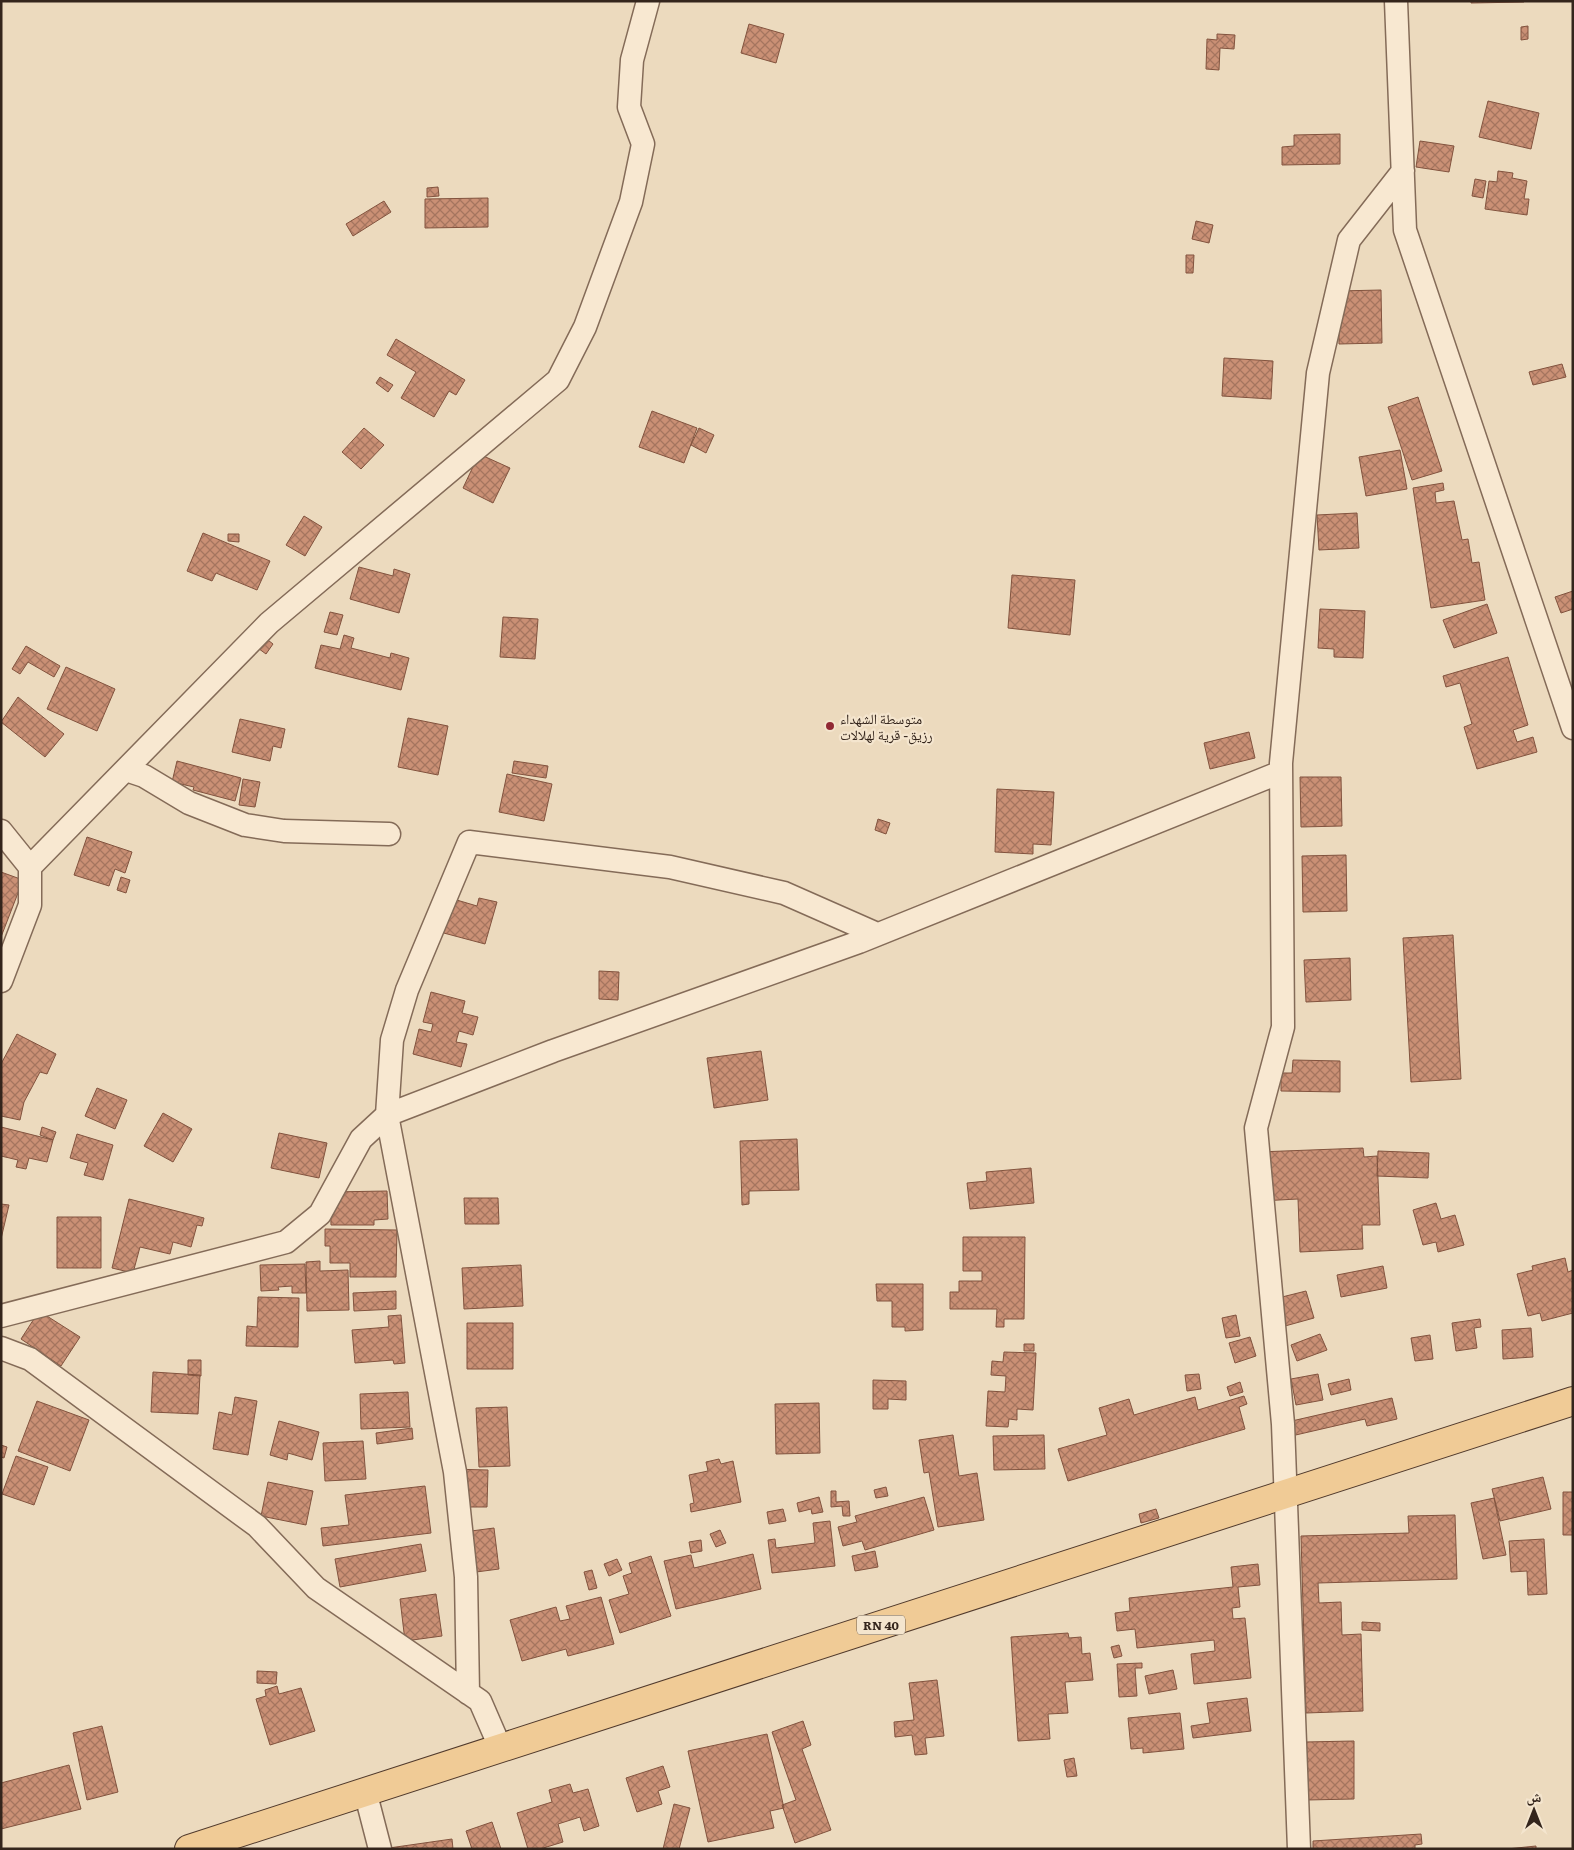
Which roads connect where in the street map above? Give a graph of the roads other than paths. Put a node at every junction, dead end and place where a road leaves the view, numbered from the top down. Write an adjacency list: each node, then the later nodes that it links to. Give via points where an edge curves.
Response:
1 (648, 1): 5 (street, via 632,60 629,107 643,144 631,202 586,327 558,380 269,623)
2 (1396, 1): 3 (street)
3 (1403, 171): 4 (street, via 1406,230); 6 (street, via 1349,240 1318,373)
4 (1573, 728)
5 (126, 770): 8 (street, via 144,776 190,803 245,825 284,831); 9 (street)
6 (1281, 772): 10 (street); 16 (street, via 1283,1027 1256,1128 1283,1424)
7 (1, 831): 9 (street)
8 (389, 834)
9 (30, 867): 11 (street, via 30,905)
10 (877, 934): 12 (street); 12 (street, via 784,894 670,867 469,842 407,990 392,1040)
11 (1, 981)
12 (387, 1114): 13 (street, via 361,1139 320,1214 286,1242); 17 (street, via 456,1472 466,1577)
13 (1, 1316)
14 (1, 1348): 17 (street, via 30,1359 257,1526 316,1588)
15 (1573, 1402): 16 (main road, RN 40)
16 (1286, 1494): 18 (main road, RN 40); 22 (street)
17 (468, 1692): 18 (street, via 480,1701)
18 (500, 1747): 19 (main road, RN 40)
19 (365, 1791): 20 (main road, RN 40); 21 (street)
20 (189, 1849)
21 (380, 1849)
22 (1299, 1849)

